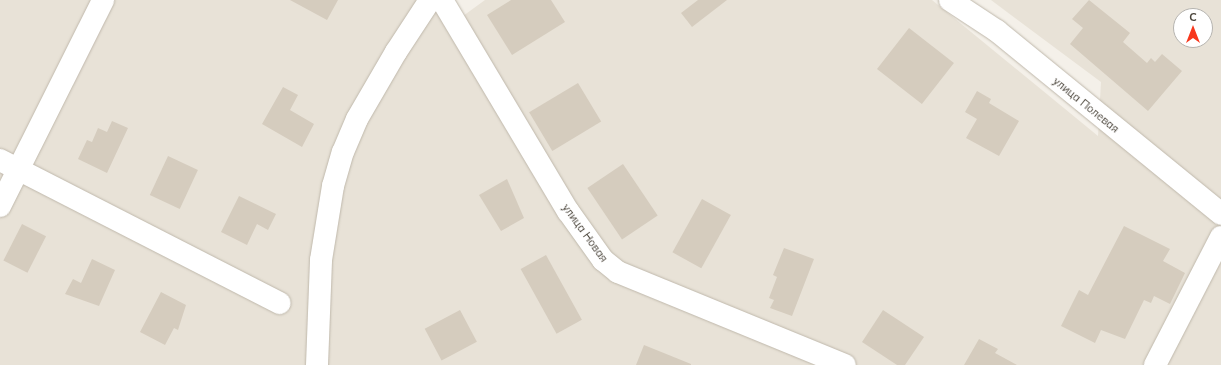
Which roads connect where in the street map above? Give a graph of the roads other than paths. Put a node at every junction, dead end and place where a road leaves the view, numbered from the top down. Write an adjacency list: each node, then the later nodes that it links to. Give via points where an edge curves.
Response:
1 (103, 0): 5 (street)
2 (430, 0): 10 (street, via 361,113 343,152 333,186 321,260)
3 (442, 0): 11 (street, улица Новая, via 568,211 603,260 618,272)
4 (950, 0): 7 (street, улица Полевая, via 997,32)
5 (9, 165): 6 (street); 9 (street)
6 (0, 206)
7 (1221, 214)
8 (1221, 237): 12 (street)
9 (279, 303)
10 (317, 365)
11 (845, 365)
12 (1156, 365)

